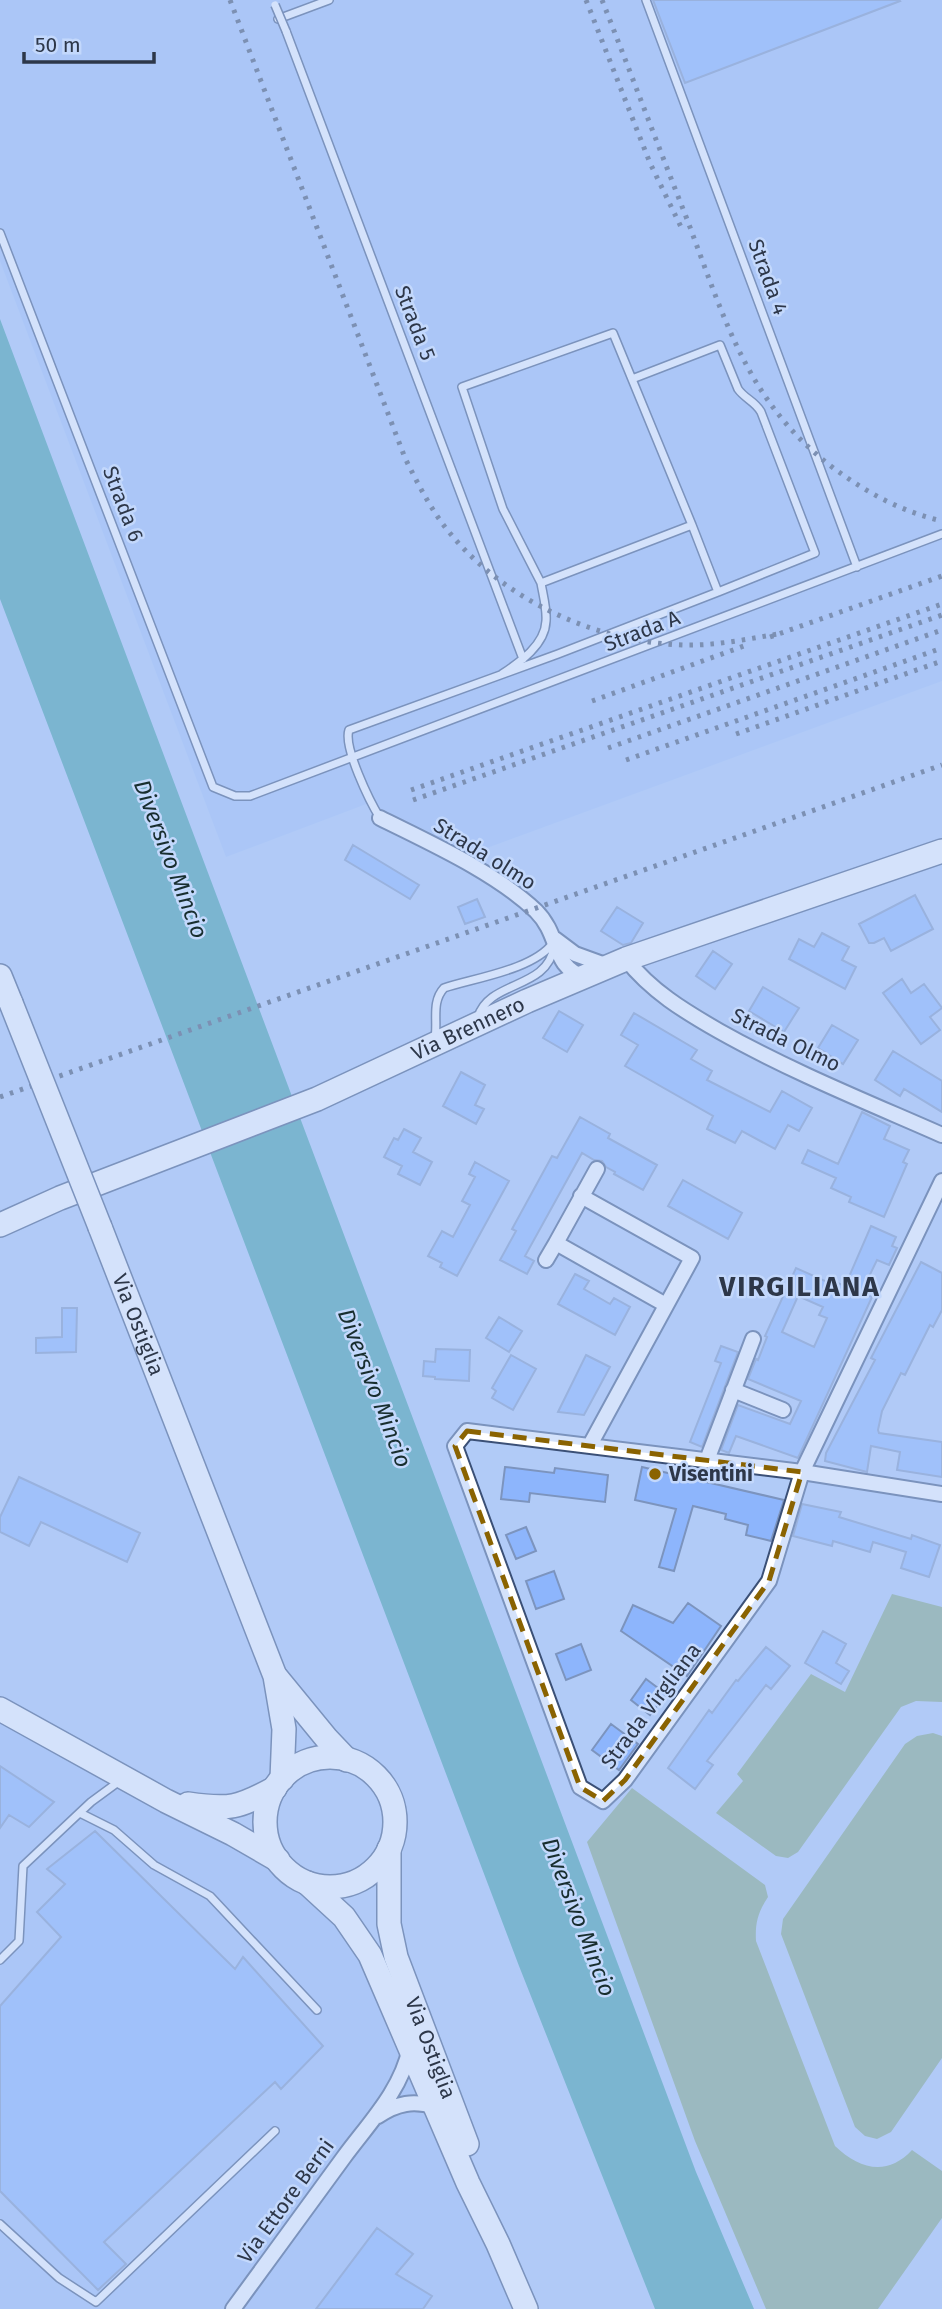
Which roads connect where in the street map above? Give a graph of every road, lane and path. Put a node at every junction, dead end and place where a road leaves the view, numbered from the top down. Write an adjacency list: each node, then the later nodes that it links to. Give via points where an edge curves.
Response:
1 (329, 0): 4 (lane)
2 (646, 0): 9 (lane, Strada 4)
3 (275, 2): 12 (lane, Strada 5, bridge)
4 (278, 19)
5 (0, 233): 15 (lane, Strada 6)
6 (632, 379): 7 (lane); 10 (lane, via 613,333 462,387 503,509); 11 (lane, via 720,345 738,389 761,412 815,553)
7 (692, 525): 10 (lane); 11 (lane)
8 (942, 534): 9 (lane, Strada A)
9 (857, 567): 14 (lane, Strada A)
10 (541, 583): 12 (lane, via 545,631)
11 (718, 592): 13 (lane)
12 (523, 659): 13 (lane)
13 (502, 674): 14 (lane, via 349,730)
14 (354, 758): 15 (lane, Strada A, via 250,796); 16 (lane)
15 (213, 787)
16 (380, 818): 18 (street, Strada olmo, via 458,857 510,891 545,921)
17 (942, 851): 19 (main road, Via Brennero)
18 (555, 939): 19 (street, Strada olmo, via 575,954); 21 (street, Strada olmo, via 563,965); 22 (lane, via 544,970 487,1000); 23 (lane, via 541,954 438,993)
19 (617, 963): 21 (main road, Via Brennero); 24 (street, Strada Olmo, via 760,1054)
20 (0, 976): 39 (main road, Via Ostiglia, bridge)
21 (584, 977): 22 (main road, Via Brennero)
22 (472, 1027): 23 (main road, Via Brennero)
23 (432, 1046): 28 (main road, Via Brennero, via 317,1099)
24 (942, 1135)
25 (597, 1169): 27 (street)
26 (942, 1181): 37 (street)
27 (582, 1196): 29 (street); 31 (street, via 692,1258)
28 (0, 1225)
29 (556, 1243): 30 (street); 31 (street)
30 (546, 1260)
31 (666, 1305): 35 (street)
32 (753, 1339): 33 (street)
33 (733, 1390): 34 (street); 36 (street)
34 (783, 1410)
35 (590, 1445): 36 (street); 37 (street, Strada Virgliana, via 467,1431 456,1446 580,1787 603,1801 625,1780 769,1581)
36 (707, 1460): 37 (street)
37 (802, 1472): 38 (street)
38 (942, 1494)
39 (275, 1676): 41 (main road, Via Ostiglia); 43 (main road, Via Ostiglia, via 284,1729)
40 (0, 1709): 42 (main road)
41 (347, 1760): 43 (main road, via 311,1760); 46 (main road, via 368,1770 388,1793 395,1825)
42 (124, 1778): 44 (main road); 45 (lane)
43 (278, 1784): 44 (main road, via 235,1807); 47 (main road, via 265,1820 268,1841)
44 (166, 1801): 47 (main road)
45 (80, 1813): 49 (lane, via 23,1866 19,1941); 50 (lane, via 114,1830 154,1865 210,1896)
46 (389, 1849): 48 (main road, via 372,1871 353,1883 327,1887); 57 (main road, Via Ostiglia, via 389,1924 396,1957)
47 (278, 1860): 48 (main road)
48 (307, 1883): 51 (main road, Via Ostiglia, via 344,1917 360,1939)
49 (0, 1961)
50 (317, 2010)
51 (410, 2048): 52 (main road, Via Ostiglia); 53 (street, Via Ettore Berni)
52 (420, 2071): 53 (street, Via Ettore Berni); 54 (main road, Via Ostiglia); 57 (main road, via 433,2077 464,2154)
53 (397, 2085): 55 (street, Via Ettore Berni)
54 (435, 2107): 55 (street, Via Ettore Berni, via 396,2105); 59 (main road, Via Ostiglia)
55 (374, 2118): 60 (street, Via Ettore Berni)
56 (275, 2131): 58 (lane, via 96,2302 59,2278)
57 (478, 2174): 59 (main road, Via Ostiglia)
58 (0, 2224)
59 (498, 2244): 61 (main road, Via Ostiglia)
60 (233, 2309)
61 (526, 2309)

